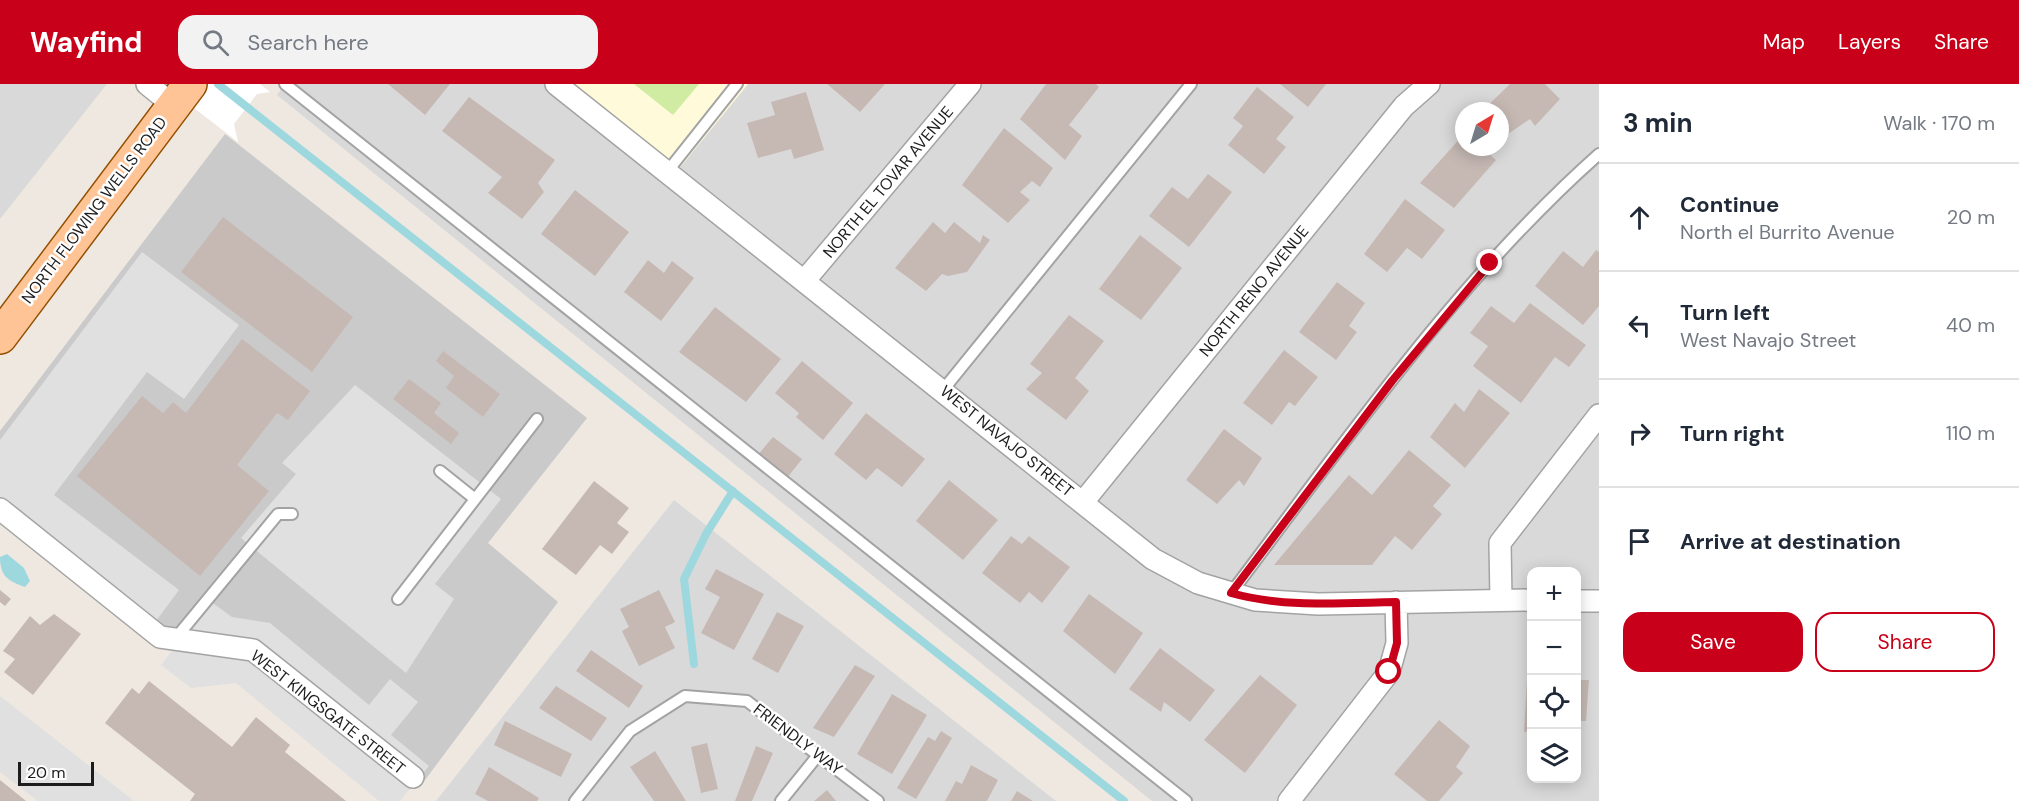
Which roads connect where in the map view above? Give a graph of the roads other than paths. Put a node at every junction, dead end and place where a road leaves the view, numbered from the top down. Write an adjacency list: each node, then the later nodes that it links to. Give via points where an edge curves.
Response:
1 (147, 84): 8 (street)
2 (285, 84): 34 (lane)
3 (556, 84): 10 (street, WEST NAVAJO STREET)
4 (737, 84): 10 (lane)
5 (970, 84): 11 (street, NORTH EL TOVAR AVENUE)
6 (1191, 84): 13 (lane)
7 (1429, 84): 18 (street, NORTH RENO AVENUE, via 1404,106)
8 (181, 95): 12 (main road, NORTH FLOWING WELLS ROAD)
9 (1599, 154): 21 (lane, via 1559,190 1440,321)
10 (668, 172): 11 (street, WEST NAVAJO STREET)
11 (805, 280): 13 (street, WEST NAVAJO STREET)
12 (0, 337)
13 (943, 390): 18 (street, WEST NAVAJO STREET)
14 (1599, 415): 23 (street, via 1500,543)
15 (537, 419): 17 (lane)
16 (440, 471): 17 (lane)
17 (475, 499): 22 (lane)
18 (1083, 502): 21 (street, WEST NAVAJO STREET, via 1153,559 1198,584)
19 (0, 509): 28 (street, WEST KINGSGATE STREET, via 160,637)
20 (292, 514): 28 (lane, via 278,514)
21 (1231, 593): 27 (street, WEST NAVAJO STREET, via 1255,600 1318,604)
22 (398, 599)
23 (1501, 600): 24 (street, WEST NAVAJO STREET); 27 (street, WEST NAVAJO STREET)
24 (1527, 600)
25 (1581, 601): 26 (street)
26 (1599, 601)
27 (1396, 602): 35 (street, via 1397,643 1389,672)
28 (175, 639): 30 (street, WEST KINGSGATE STREET, via 254,650)
29 (819, 754): 31 (lane, FRIENDLY WAY, via 747,701 685,696 630,731); 32 (lane); 33 (lane, FRIENDLY WAY)
30 (413, 777)
31 (575, 801)
32 (782, 801)
33 (878, 801)
34 (1186, 801)
35 (1290, 801)

